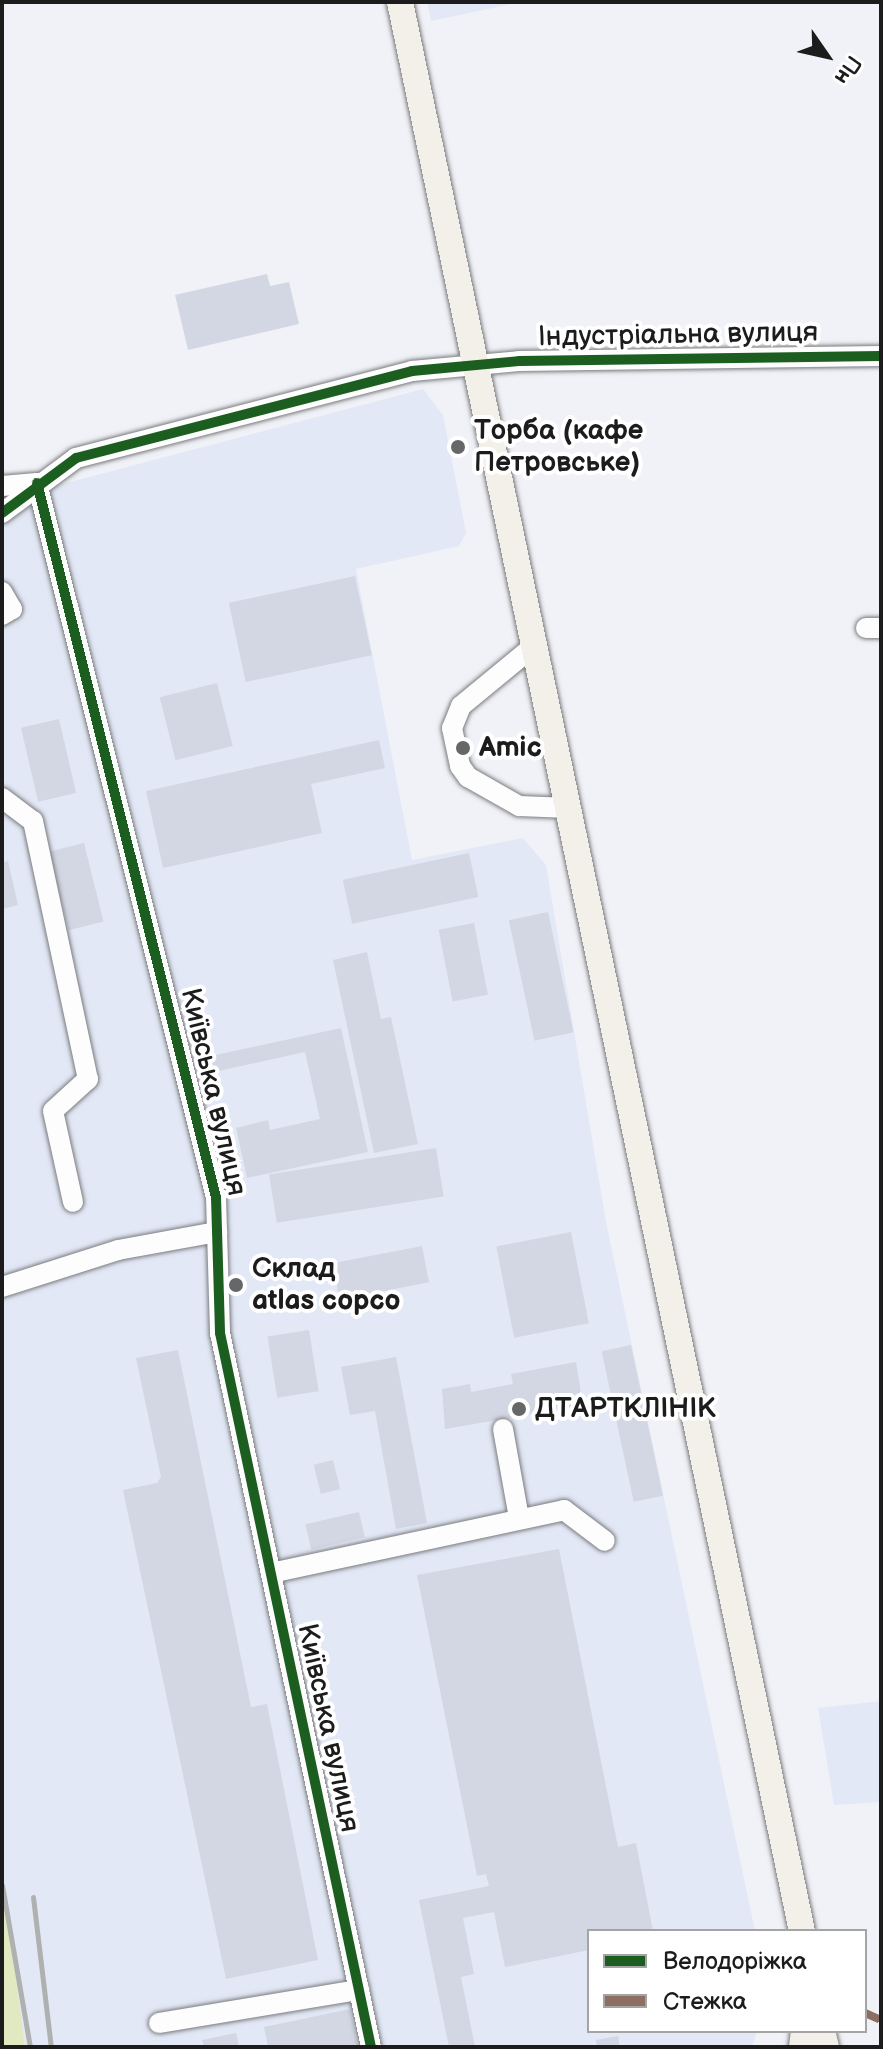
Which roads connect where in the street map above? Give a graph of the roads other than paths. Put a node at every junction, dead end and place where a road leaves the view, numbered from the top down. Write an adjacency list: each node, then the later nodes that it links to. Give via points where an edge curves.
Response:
1 (400, 2): 3 (main road)
2 (881, 356): 3 (street, Індустріальна вулиця)
3 (476, 363): 4 (street, Індустріальна вулиця, via 412,371 76,458); 9 (main road)
4 (37, 483): 5 (street); 6 (street, Індустріальна вулиця); 13 (street, Київська вулиця, via 216,1197)
5 (2, 486)
6 (2, 513)
7 (2, 592): 8 (street, via 12,609)
8 (2, 615)
9 (535, 645): 11 (main road); 11 (street, via 461,706 452,728 460,766 468,777 519,806)
10 (2, 798): 12 (street, via 33,821 88,1079 53,1111)
11 (569, 808): 19 (main road)
12 (73, 1202)
13 (217, 1232): 14 (street, via 118,1250); 18 (street, Київська вулиця, via 220,1333)
14 (2, 1287)
15 (503, 1429): 16 (street)
16 (519, 1518): 17 (street, via 564,1510); 18 (street)
17 (605, 1541)
18 (271, 1573): 20 (street, Київська вулиця)
19 (802, 1929)
20 (359, 1990): 21 (street); 22 (street, Київська вулиця)
21 (159, 2023)
22 (371, 2047)

